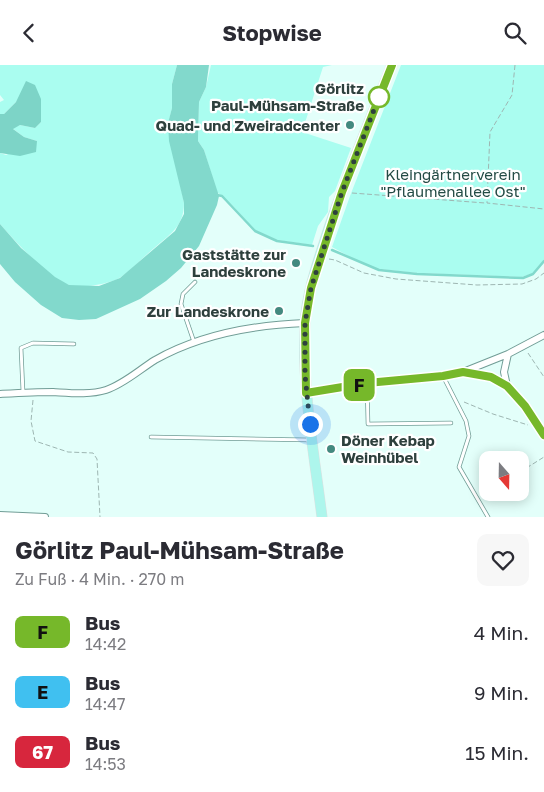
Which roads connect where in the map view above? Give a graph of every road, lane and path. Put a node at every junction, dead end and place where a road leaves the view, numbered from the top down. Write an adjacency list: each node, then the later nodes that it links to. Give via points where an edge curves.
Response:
1 (392, 65): 3 (main road)
2 (515, 65): 4 (path, via 512,95 490,132)
3 (342, 192): 4 (path); 6 (main road)
4 (487, 203): 5 (path)
5 (544, 209)
6 (320, 257): 7 (path, via 335,259 364,273 396,279 522,284); 9 (main road)
7 (544, 273)
8 (195, 282): 11 (lane, via 183,294 182,304)
9 (305, 323): 11 (street, via 223,333); 23 (main road)
10 (544, 335): 13 (street)
11 (194, 343): 20 (street, via 155,360 107,390 92,393)
12 (74, 344): 22 (lane, via 33,343 21,348)
13 (524, 346): 14 (street); 17 (path)
14 (508, 354): 15 (street); 19 (street, via 504,372)
15 (463, 372): 16 (street); 19 (street, via 491,377)
16 (443, 376): 18 (street); 24 (lane)
17 (544, 377)
18 (367, 383): 23 (street); 25 (lane, via 368,424)
19 (507, 386): 26 (street)
20 (33, 392): 22 (street); 34 (path, via 31,421 35,441 68,452 93,453 97,459)
21 (0, 393): 22 (street)
22 (23, 393)
23 (306, 393): 29 (main road)
24 (454, 398): 26 (path); 36 (lane, via 470,436 459,467)
25 (452, 423)
26 (539, 428): 27 (street)
27 (544, 435)
28 (151, 437): 29 (lane)
29 (312, 440): 35 (main road)
30 (544, 457): 31 (path)
31 (529, 466)
32 (0, 515): 33 (street)
33 (45, 517)
34 (100, 517)
35 (322, 517)
36 (488, 517)

